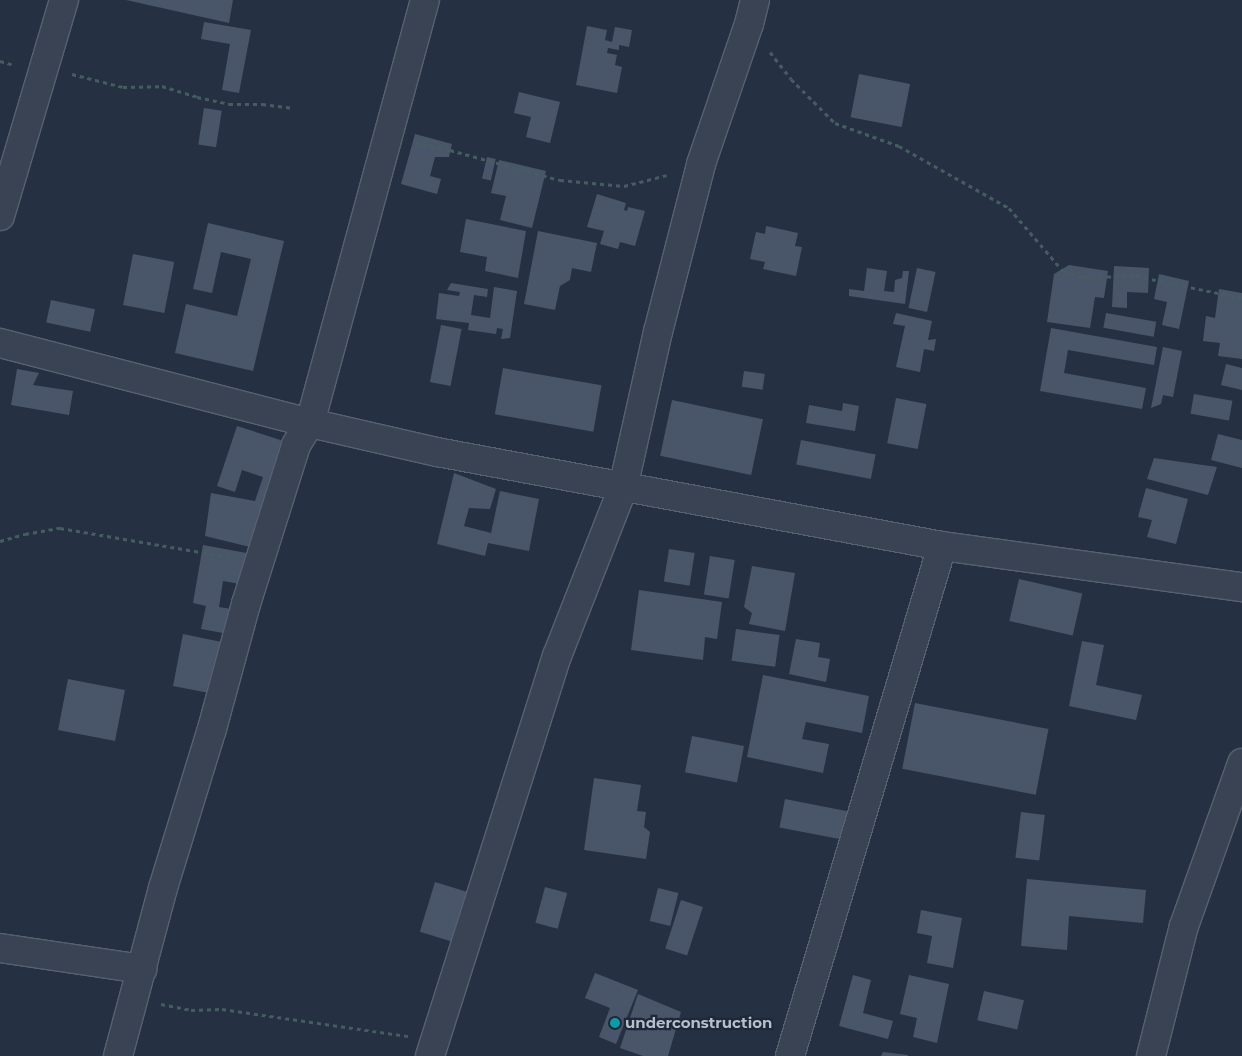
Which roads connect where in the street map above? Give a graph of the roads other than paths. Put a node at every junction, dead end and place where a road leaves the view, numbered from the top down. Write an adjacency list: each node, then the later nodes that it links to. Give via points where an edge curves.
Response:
1 (64, 0): 4 (street)
2 (425, 0): 6 (street)
3 (752, 12): 7 (street, via 701,164)
4 (0, 216)
5 (0, 343): 6 (street)
6 (310, 423): 7 (street, via 437,452); 12 (street, via 296,445 163,888)
7 (623, 488): 8 (street); 13 (street, via 557,656)
8 (942, 546): 9 (street); 15 (street)
9 (1242, 587)
10 (1242, 762): 16 (street, via 1184,926)
11 (0, 948): 12 (street)
12 (138, 982): 14 (street)
13 (432, 1048)
14 (118, 1056)
15 (790, 1056)
16 (1151, 1056)

